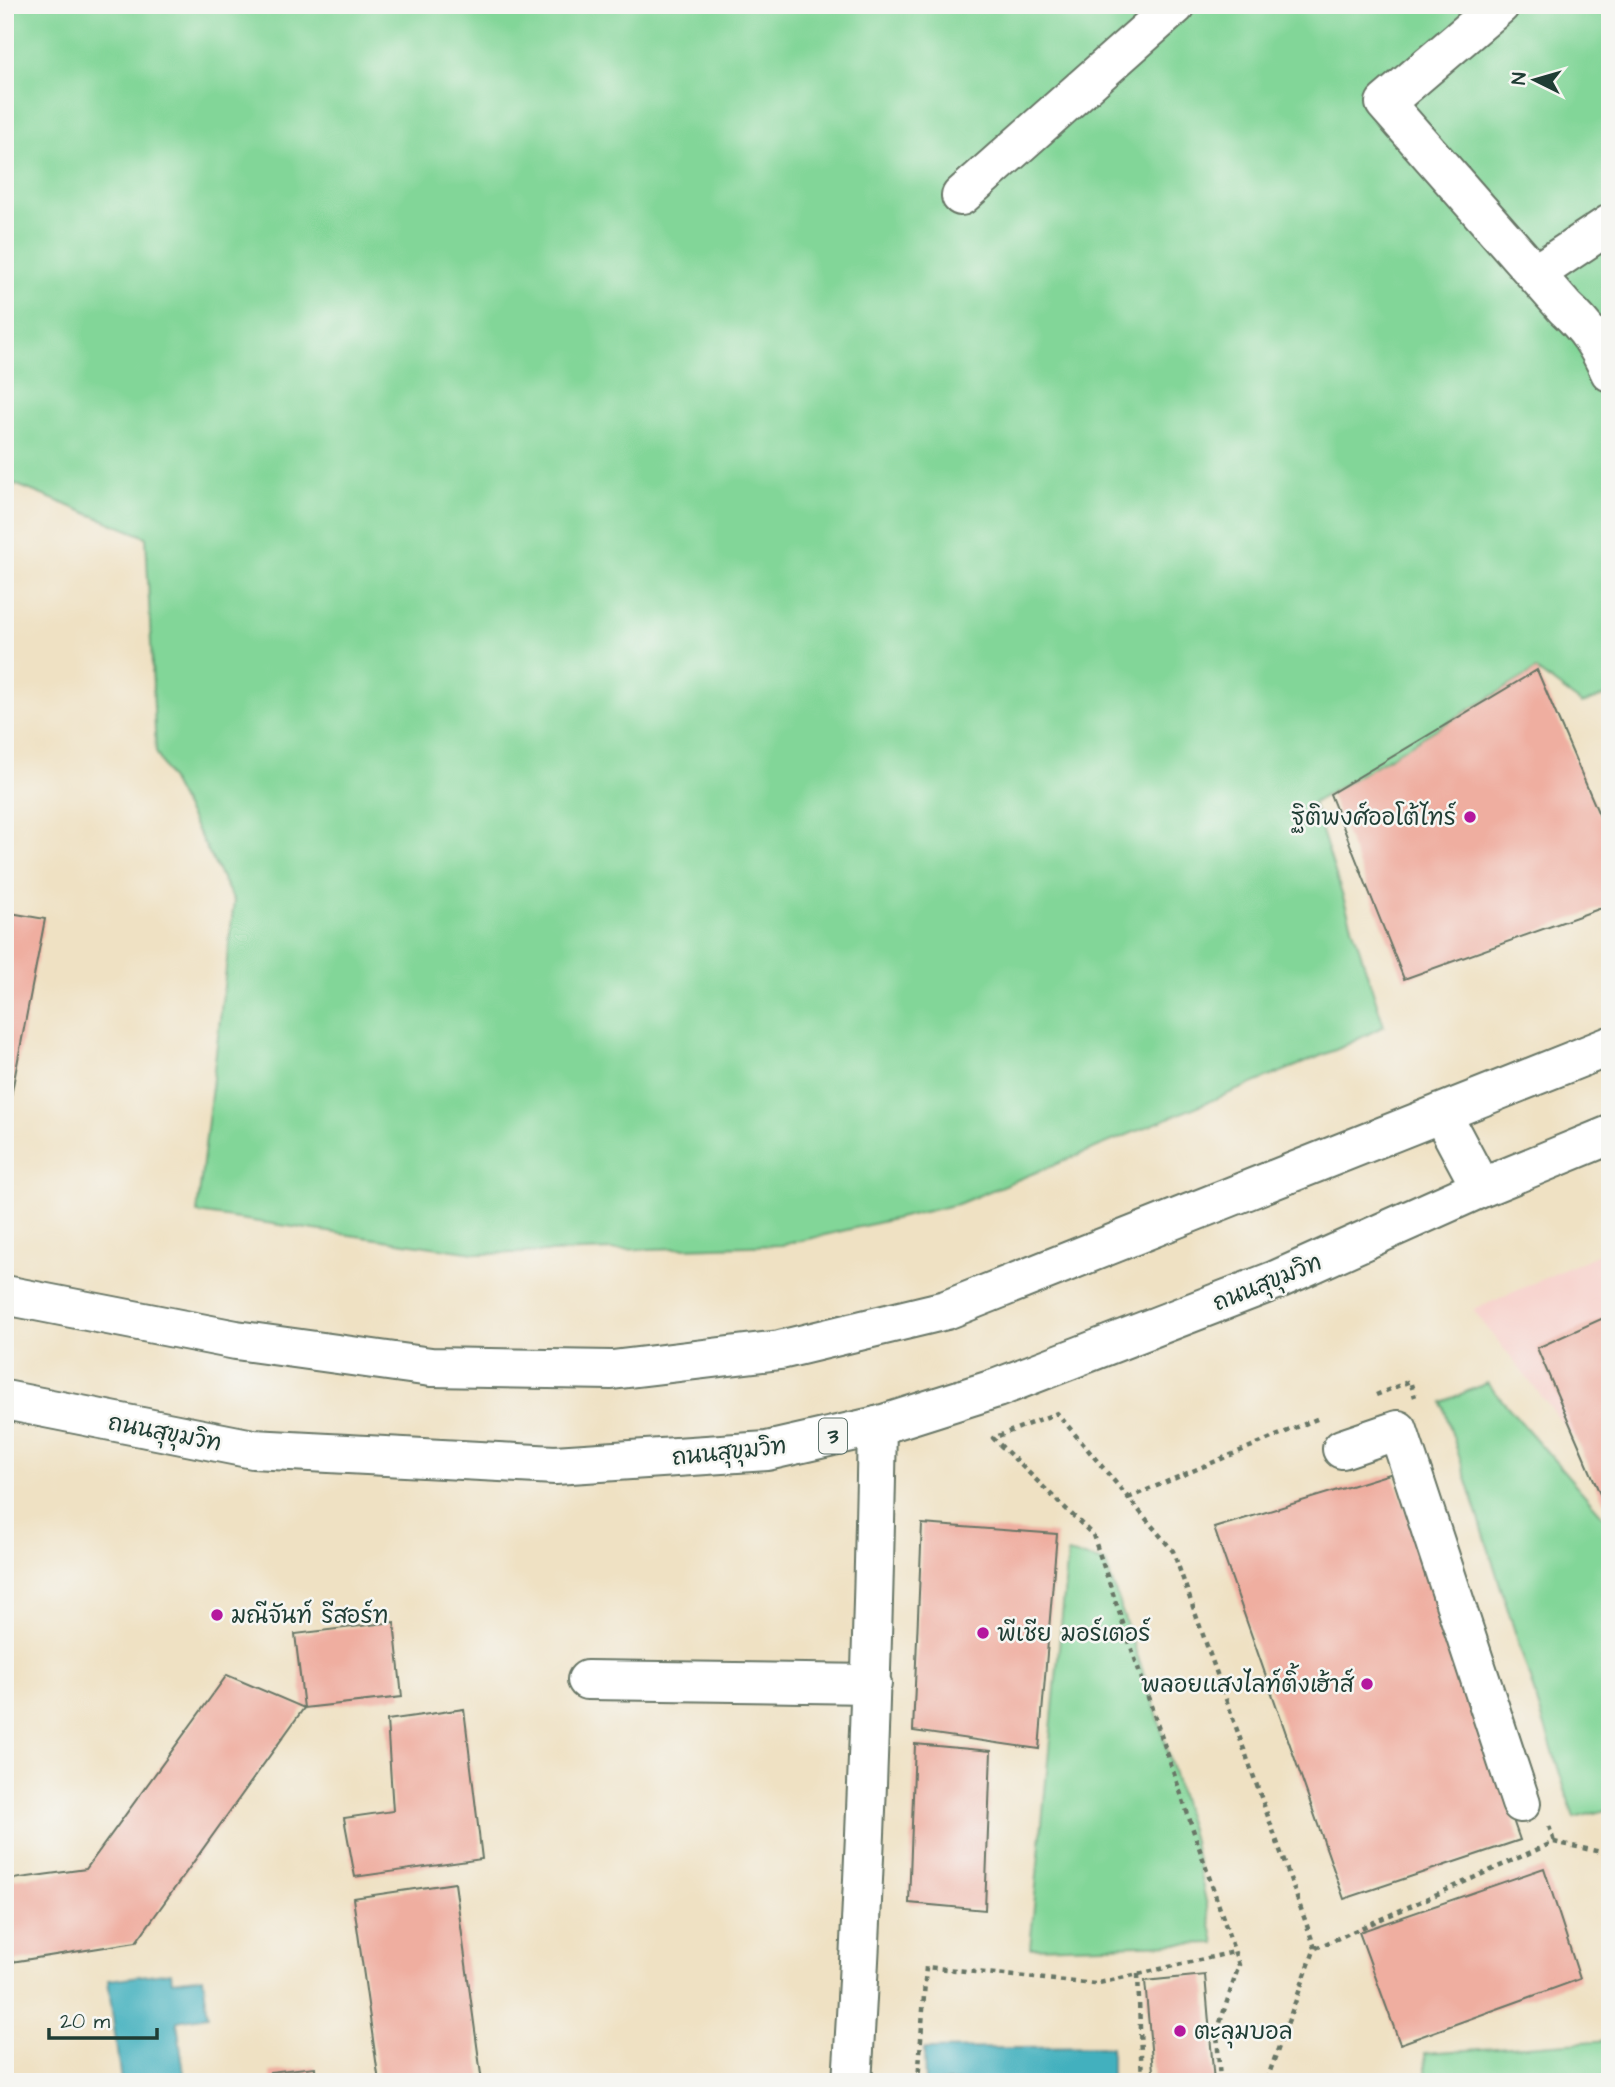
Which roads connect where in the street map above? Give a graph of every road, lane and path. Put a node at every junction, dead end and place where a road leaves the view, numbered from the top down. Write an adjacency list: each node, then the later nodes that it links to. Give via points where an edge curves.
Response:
1 (1176, 5): 3 (main road)
2 (1500, 5): 5 (main road, via 1385,103)
3 (961, 197)
4 (1610, 224): 5 (main road)
5 (1535, 274): 6 (main road, via 1584,325)
6 (1610, 372)
7 (1610, 1046): 8 (main road)
8 (1441, 1113): 10 (main road); 11 (main road, via 946,1310 780,1350 612,1370 431,1367 236,1340)
9 (1610, 1135): 10 (main road, ถนนสุขุมวิท / 3)
10 (1481, 1188): 13 (main road, ถนนสุขุมวิท / 3, via 1276,1280 997,1388)
11 (5, 1295)
12 (5, 1400): 13 (main road, ถนนสุขุมวิท / 3, via 253,1449 555,1465 767,1451)
13 (877, 1426): 16 (main road)
14 (1342, 1449): 17 (main road, via 1398,1430)
15 (586, 1680): 16 (main road)
16 (872, 1684): 22 (main road)
17 (1521, 1803)
18 (1610, 1854): 19 (path, via 1554,1842)
19 (1315, 1948): 20 (path, via 1173,1551 1057,1413 993,1437 1093,1535); 26 (path)
20 (1234, 1952): 21 (path); 25 (path, via 1238,1965 1217,2032)
21 (1138, 1974): 23 (path, via 1095,1984 926,1967); 24 (path)
22 (852, 2082)
23 (918, 2082)
24 (1142, 2082)
25 (1220, 2082)
26 (1266, 2082)

